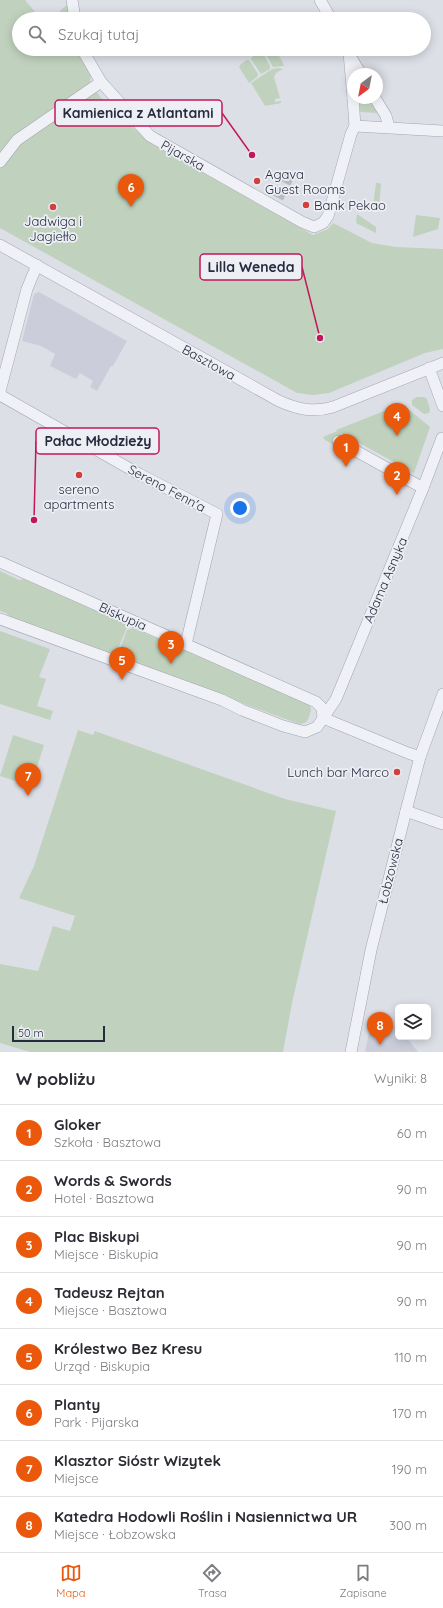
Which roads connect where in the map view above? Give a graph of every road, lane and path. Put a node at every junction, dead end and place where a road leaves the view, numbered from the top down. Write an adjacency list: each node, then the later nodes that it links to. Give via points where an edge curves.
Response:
1 (72, 0): 3 (street)
2 (320, 0): 4 (street)
3 (74, 12)
4 (327, 12)
5 (86, 56): 10 (street, Pijarska)
6 (349, 56): 8 (street)
7 (351, 56): 9 (street)
8 (350, 68)
9 (358, 68)
10 (100, 82): 13 (street, Pijarska, via 150,136 276,202 314,227 323,223 328,216); 16 (street, via 17,140)
11 (353, 104): 13 (street)
12 (379, 104): 14 (street)
13 (355, 126): 14 (street)
14 (389, 127): 15 (street)
15 (443, 131)
16 (0, 162)
17 (0, 245): 18 (street, Basztowa)
18 (37, 265): 20 (street, Basztowa, via 279,401 298,408 314,410 333,407); 21 (street, via 27,289)
19 (443, 363): 20 (street, Basztowa)
20 (429, 368): 23 (street)
21 (0, 391)
22 (0, 396): 29 (street, Sereno Fenn'a, via 132,470 218,514)
23 (443, 406)
24 (442, 438): 26 (street, Adama Asnyka)
25 (338, 440): 26 (street)
26 (423, 488): 31 (street, Adama Asnyka, via 336,699)
27 (0, 562): 29 (street, Biskupia)
28 (0, 619): 31 (street, via 215,697 283,726 304,732 317,727)
29 (186, 644): 31 (street, Biskupia, via 316,702 322,708)
30 (443, 694): 32 (street, Łobzowska)
31 (323, 718): 32 (street)
32 (420, 757): 33 (street, Łobzowska)
33 (406, 811): 34 (street); 35 (street, Łobzowska, via 371,950)
34 (443, 824)
35 (351, 1052)

